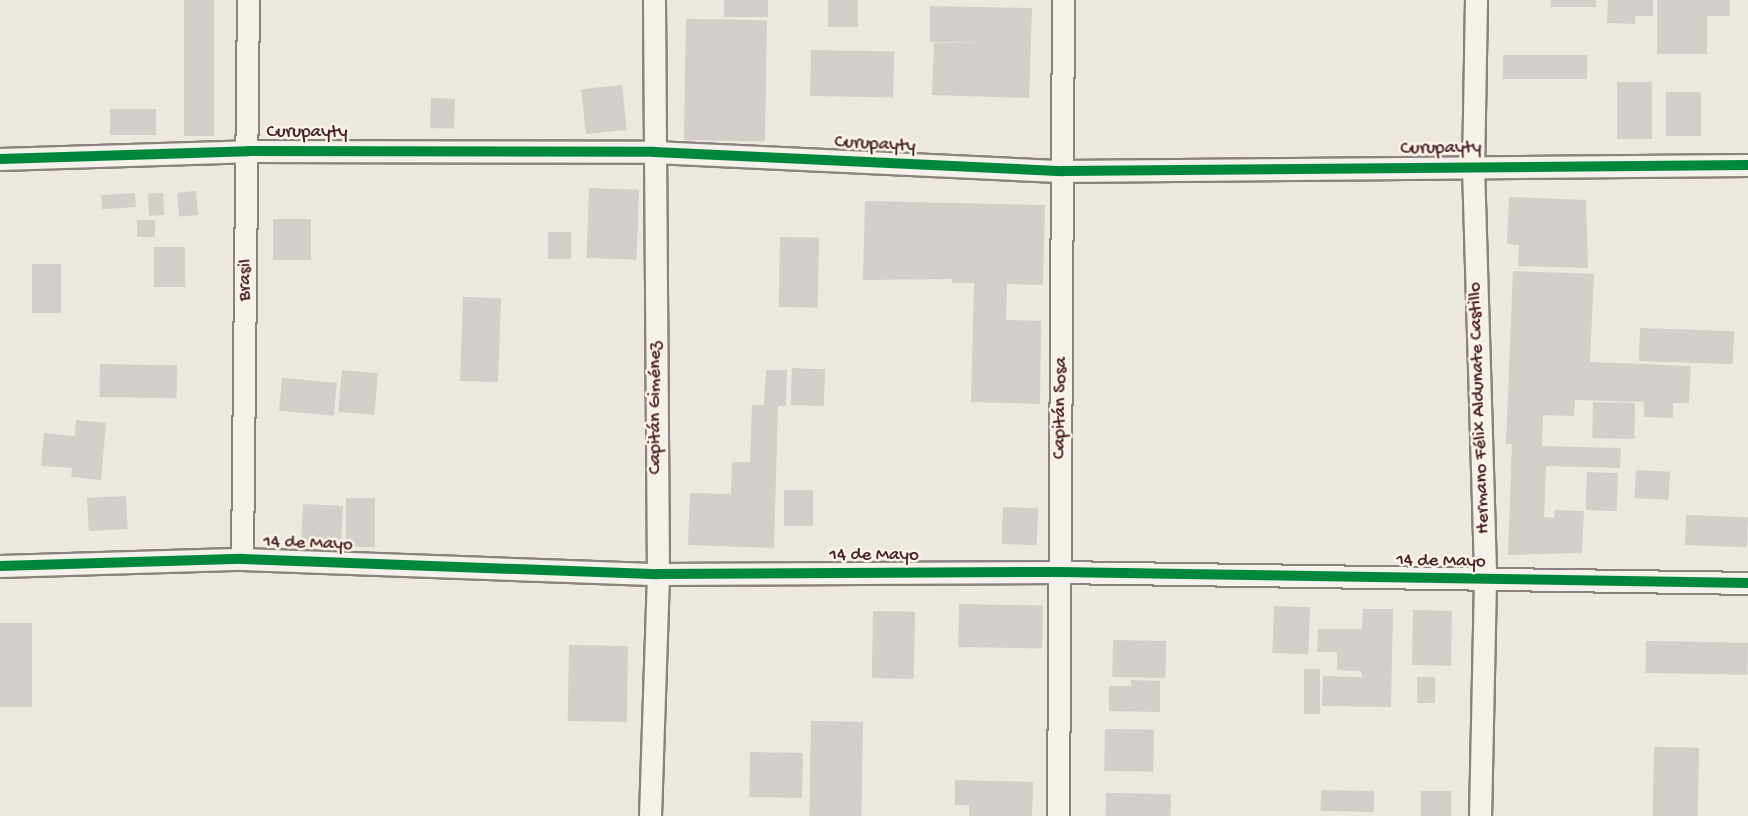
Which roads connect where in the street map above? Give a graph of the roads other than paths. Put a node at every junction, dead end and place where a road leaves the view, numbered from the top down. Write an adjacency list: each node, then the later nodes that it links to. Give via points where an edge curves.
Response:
1 (248, 0): 5 (street, Brasil)
2 (654, 0): 6 (street, Capitán Giménez)
3 (1063, 0): 10 (street, Capitán Sosa)
4 (1476, 0): 9 (street, Hermano Félix Aldunate Castillo)
5 (248, 151): 6 (street, Curupayty); 7 (street, Curupayty); 11 (street, Brasil)
6 (654, 152): 10 (street, Curupayty); 14 (street, Capitán Giménez)
7 (0, 159)
8 (1748, 165): 9 (street, Curupayty)
9 (1473, 166): 10 (street, Curupayty); 15 (street, Hermano Félix Aldunate Castillo)
10 (1063, 171): 13 (street, Capitán Sosa)
11 (242, 559): 12 (street, 14 de Mayo); 14 (street, 14 de Mayo)
12 (0, 566)
13 (1059, 572): 14 (street, 14 de Mayo); 15 (street, 14 de Mayo); 18 (street, Capitán Sosa)
14 (658, 574): 17 (street, Capitán Giménez)
15 (1485, 580): 16 (street, 14 de Mayo); 19 (street, Hermano Félix Aldunate Castillo)
16 (1748, 583)
17 (650, 816)
18 (1058, 816)
19 (1480, 816)

